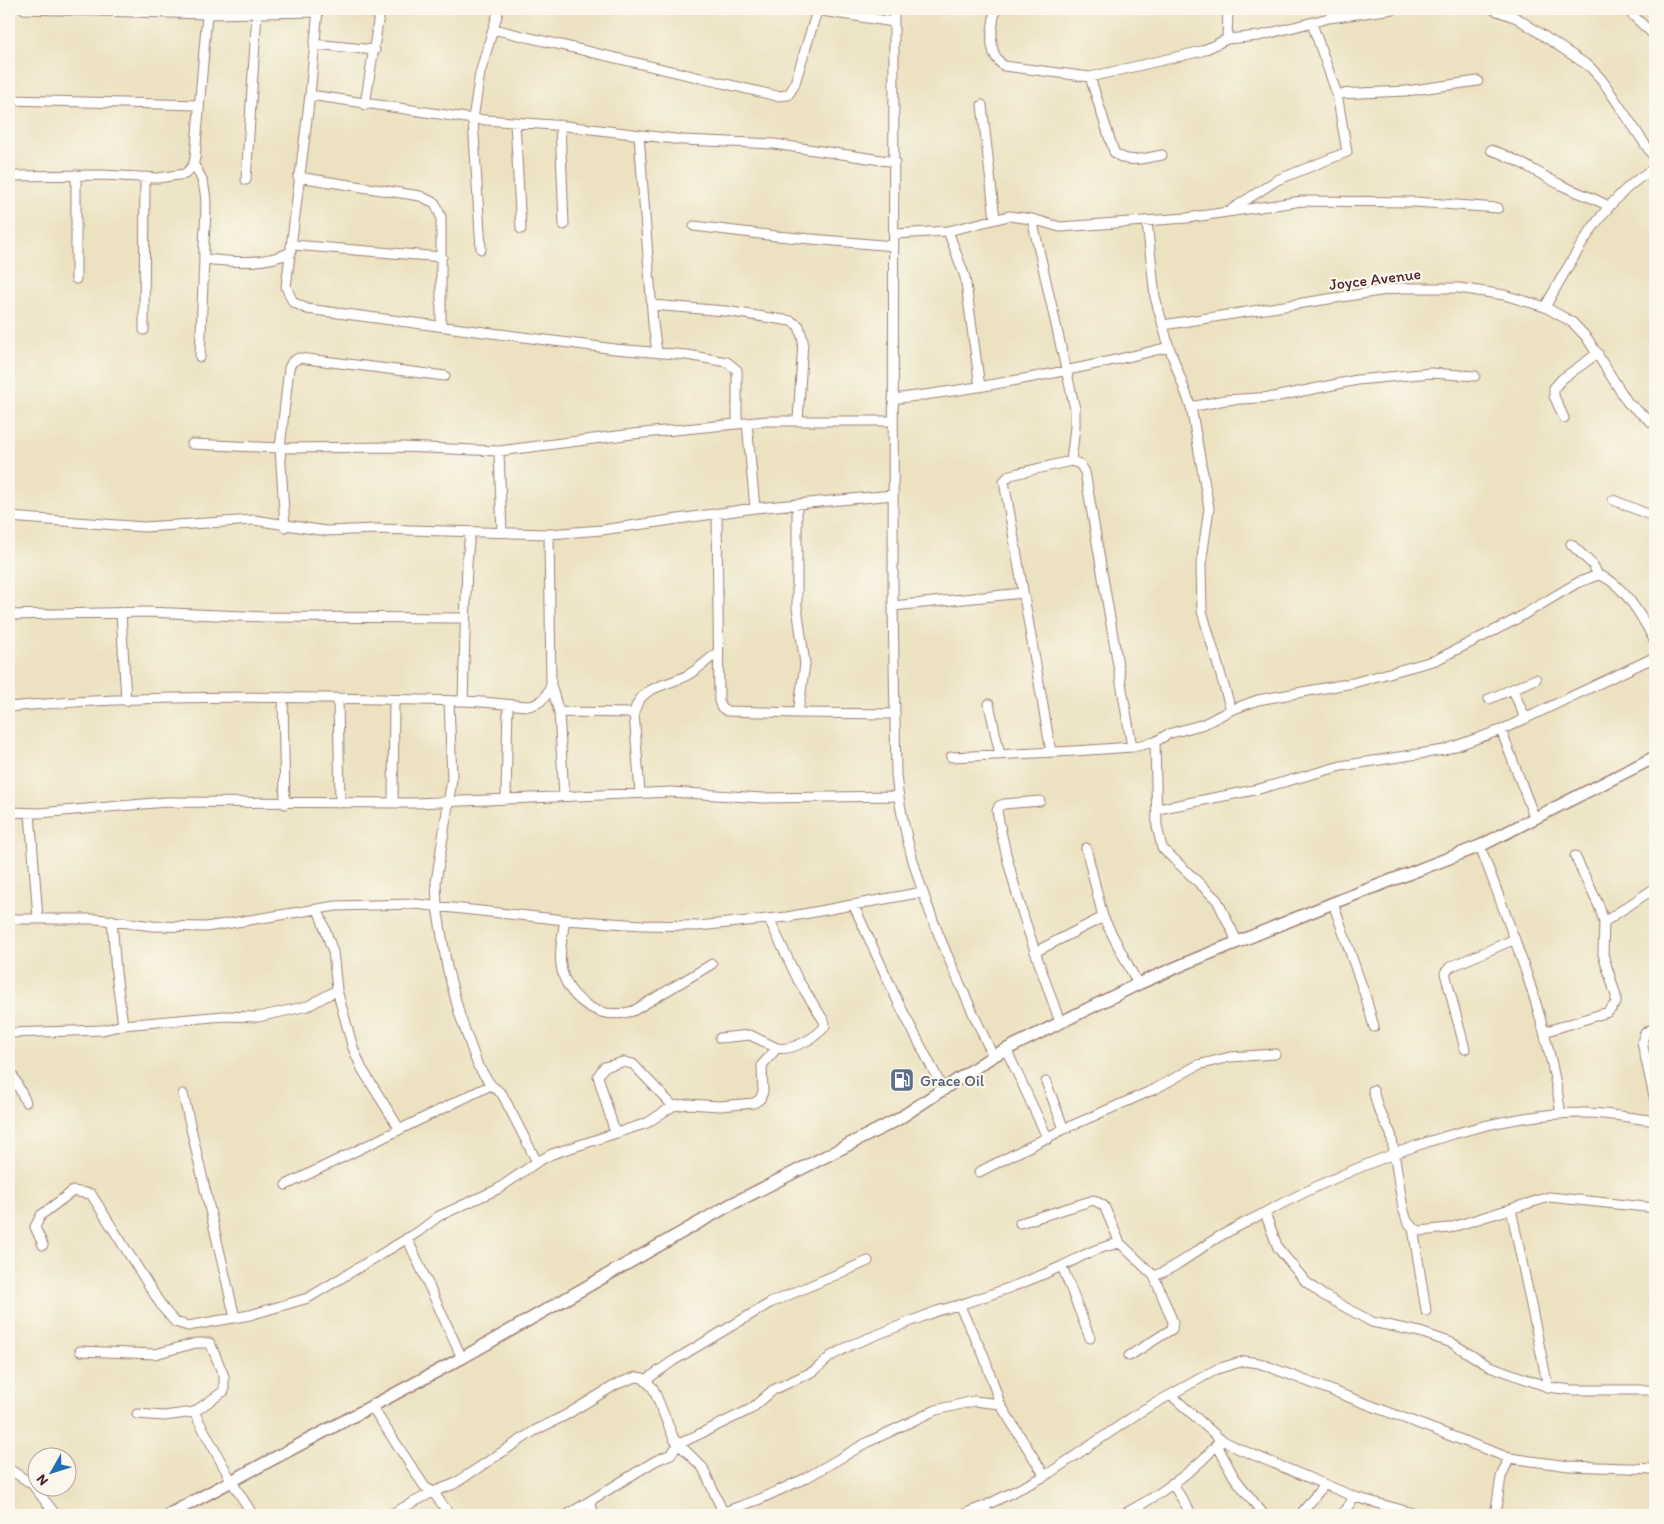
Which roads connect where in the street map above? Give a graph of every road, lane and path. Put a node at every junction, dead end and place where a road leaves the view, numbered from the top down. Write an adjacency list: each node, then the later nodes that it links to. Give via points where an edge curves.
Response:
1 (24, 9): 2 (street)
2 (74, 9): 11 (street)
3 (380, 9): 22 (street)
4 (500, 9): 18 (street)
5 (894, 9): 16 (street)
6 (995, 9): 23 (street, via 991,48 1004,66)
7 (1228, 9): 20 (street)
8 (1393, 9): 17 (street, via 1329,18)
9 (1492, 9): 37 (street, via 1517,18 1590,67)
10 (1626, 9): 19 (street)
11 (144, 10): 15 (street)
12 (318, 10): 14 (street); 21 (street)
13 (813, 10): 16 (street); 18 (street, via 794,86 788,95 777,96)
14 (257, 13): 15 (street); 45 (street)
15 (207, 14): 28 (street)
16 (894, 22): 38 (street)
17 (1312, 24): 20 (street); 25 (street)
18 (493, 29): 31 (street, via 480,73)
19 (1655, 36)
20 (1227, 40): 23 (street, via 1202,51)
21 (314, 44): 22 (street); 26 (street)
22 (374, 50): 29 (street)
23 (1090, 77): 36 (street, via 1114,152 1120,158 1132,160)
24 (1478, 81): 25 (street, via 1384,94)
25 (1337, 94): 48 (street, via 1347,148 1345,155 1284,177)
26 (310, 95): 29 (street); 44 (street)
27 (9, 100): 28 (street)
28 (198, 105): 39 (street)
29 (365, 105): 31 (street)
30 (982, 105): 49 (street)
31 (473, 119): 32 (street); 59 (street)
32 (515, 122): 33 (street); 54 (street)
33 (560, 125): 34 (street); 52 (street)
34 (639, 135): 38 (street, via 774,144); 63 (street)
35 (1491, 150): 46 (street, via 1510,156 1561,185)
36 (1162, 155)
37 (1655, 159)
38 (894, 162): 56 (street)
39 (193, 164): 43 (street, via 185,174); 61 (street, via 204,182 207,196)
40 (1655, 168): 46 (street, via 1641,176)
41 (76, 175): 42 (street); 43 (street); 62 (street)
42 (9, 176)
43 (145, 177): 67 (street)
44 (298, 177): 58 (street); 60 (street, via 431,199 441,217)
45 (246, 180)
46 (1608, 206): 64 (street)
47 (1498, 208): 48 (street, via 1328,200)
48 (1232, 210): 51 (street)
49 (995, 219): 50 (street, via 1014,215); 55 (street)
50 (1032, 219): 51 (street, via 1060,228); 72 (street)
51 (1147, 222): 66 (street, via 1155,297)
52 (564, 225)
53 (694, 226): 57 (street)
54 (521, 229)
55 (948, 231): 56 (street); 75 (street, via 965,277)
56 (894, 234): 57 (street)
57 (894, 246): 76 (street)
58 (292, 248): 60 (street); 61 (street, via 277,259 263,261); 65 (street, via 286,287 289,297 300,306)
59 (481, 249)
60 (442, 258): 65 (street)
61 (204, 259): 71 (street)
62 (76, 279)
63 (652, 305): 69 (street); 79 (street, via 725,311 791,321 799,326 803,340)
64 (1545, 307): 66 (street, Joyce Avenue, via 1504,295 1433,286 1399,288); 70 (street, Joyce Avenue, via 1572,322)
65 (441, 325): 69 (street)
66 (1163, 325): 68 (street)
67 (144, 330)
68 (1169, 347): 72 (street); 77 (street)
69 (657, 352): 82 (street, via 732,364 738,376)
70 (1598, 354): 78 (street, via 1562,378 1554,388 1554,396); 83 (street, Joyce Avenue, via 1628,403)
71 (200, 357)
72 (1066, 372): 75 (street); 87 (street, via 1075,418)
73 (444, 376): 85 (street, via 299,358 288,368)
74 (1475, 376): 77 (street, via 1431,373 1357,380 1274,397 1225,400)
75 (980, 387): 76 (street)
76 (893, 399): 80 (street)
77 (1191, 408): 122 (street, via 1209,508 1201,565 1202,610)
78 (1564, 418)
79 (798, 421): 80 (street); 81 (street)
80 (893, 422): 88 (street)
81 (747, 423): 82 (street); 91 (street)
82 (737, 424): 86 (street)
83 (1655, 425)
84 (192, 444): 85 (street)
85 (280, 448): 86 (street, via 402,446); 95 (street)
86 (499, 451): 97 (street)
87 (1070, 461): 101 (street, via 1010,475 1004,481); 130 (street, via 1080,464 1085,472)
88 (893, 495): 90 (street); 102 (street)
89 (1613, 500): 94 (street)
90 (797, 504): 91 (street); 125 (street, via 797,607 805,664)
91 (755, 508): 92 (street)
92 (716, 514): 98 (street); 107 (street)
93 (9, 517): 95 (street, via 144,527 254,520)
94 (1655, 517)
95 (284, 526): 96 (street, via 326,532 376,529)
96 (470, 533): 97 (street); 105 (street)
97 (502, 533): 98 (street)
98 (549, 534): 110 (street)
99 (1571, 544): 100 (street, via 1593,565)
100 (1598, 575): 106 (street, via 1610,580 1637,610); 122 (street, via 1577,583 1513,621 1436,660 1353,683 1275,696)
101 (1023, 593): 102 (street); 131 (street)
102 (892, 606): 126 (street)
103 (120, 612): 104 (street); 105 (street); 116 (street)
104 (9, 615)
105 (465, 618): 118 (street)
106 (1655, 642)
107 (719, 651): 124 (street, via 686,676 646,692 635,705); 125 (street, via 721,707 727,711)
108 (1655, 657): 127 (street)
109 (1536, 679): 111 (street)
110 (551, 684): 120 (street, via 541,702 529,706); 123 (street)
111 (1513, 690): 114 (street); 127 (street)
112 (284, 697): 113 (street); 116 (street); 143 (street)
113 (338, 699): 115 (street); 141 (street)
114 (1489, 699)
115 (394, 700): 117 (street); 142 (street)
116 (126, 701): 121 (street, via 55,702)
117 (449, 701): 118 (street); 139 (street)
118 (463, 701): 120 (street)
119 (989, 704): 132 (street)
120 (508, 705): 138 (street)
121 (9, 707)
122 (1231, 710): 129 (street, via 1204,724 1168,734)
123 (560, 712): 124 (street); 136 (street)
124 (634, 713): 135 (street)
125 (798, 713): 126 (street)
126 (894, 714): 137 (street)
127 (1525, 718): 128 (street)
128 (1501, 730): 144 (street, via 1444,750 1341,766 1252,791); 147 (street)
129 (1156, 742): 130 (street); 144 (street)
130 (1132, 747): 131 (street)
131 (1051, 752): 132 (street)
132 (1000, 755): 133 (street)
133 (951, 757)
134 (1655, 757): 147 (main road)
135 (640, 793): 136 (street); 137 (street, via 762,798)
136 (564, 796): 138 (street)
137 (898, 796): 152 (street, via 909,849)
138 (506, 798): 139 (street)
139 (450, 801): 142 (street); 155 (street, via 440,842)
140 (1040, 801): 166 (street, via 1004,804 997,811 1003,844)
141 (340, 802): 142 (street); 143 (street)
142 (393, 802)
143 (285, 804): 146 (street, via 166,802)
144 (1158, 809): 165 (street, via 1156,826 1162,848 1217,900)
145 (9, 812): 146 (street)
146 (30, 813): 158 (street)
147 (1535, 820): 148 (main road)
148 (1480, 846): 153 (main road); 164 (street)
149 (1086, 848): 160 (street)
150 (1575, 856): 163 (street)
151 (1655, 888): 163 (street)
152 (923, 892): 154 (street); 181 (street, via 959,983)
153 (1332, 902): 165 (main road); 172 (street)
154 (854, 906): 159 (street); 186 (street)
155 (436, 907): 156 (street, via 378,903); 162 (street); 184 (street, via 460,1016 478,1066)
156 (318, 909): 161 (street, via 206,927 152,926); 169 (street, via 333,952)
157 (9, 918): 158 (street)
158 (38, 918): 161 (street)
159 (769, 918): 162 (street, via 698,926); 177 (street, via 798,980 825,1026 791,1048)
160 (1103, 918): 166 (street); 168 (street)
161 (112, 920): 171 (street)
162 (565, 920): 167 (street, via 560,958 565,984 592,1010 620,1015 633,1011)
163 (1604, 922): 174 (street, via 1603,954 1616,1003 1608,1012)
164 (1515, 939): 174 (street); 179 (street, via 1445,973)
165 (1238, 943): 168 (main road)
166 (1035, 952): 170 (street)
167 (712, 964)
168 (1138, 984): 170 (main road)
169 (337, 990): 171 (street, via 308,1006 258,1017 224,1016); 193 (street, via 359,1062)
170 (1060, 1022): 178 (main road)
171 (123, 1025): 175 (street, via 103,1030)
172 (1374, 1027)
173 (1655, 1028): 188 (street, via 1645,1033 1642,1042)
174 (1544, 1032): 191 (street, via 1555,1071)
175 (9, 1033)
176 (720, 1038): 177 (street, via 750,1035)
177 (777, 1048): 190 (street, via 762,1065 763,1092 758,1101 720,1106)
178 (1006, 1049): 181 (main road); 196 (street)
179 (1465, 1049)
180 (1275, 1054): 194 (street, via 1230,1057 1198,1066 1155,1089)
181 (993, 1056): 186 (main road)
182 (9, 1068): 189 (street)
183 (1046, 1082): 194 (street)
184 (491, 1084): 193 (street); 198 (street, via 502,1094 514,1114)
185 (1373, 1090): 197 (street)
186 (944, 1091): 218 (main road, via 854,1144 716,1212)
187 (183, 1094): 214 (street)
188 (1655, 1101)
189 (26, 1102)
190 (673, 1106): 195 (street, via 647,1123); 195 (street, via 633,1064 623,1062 604,1068 598,1076)
191 (1561, 1114): 192 (street, via 1587,1113); 197 (street, via 1485,1127)
192 (1655, 1121)
193 (398, 1128): 200 (street)
194 (1064, 1129): 196 (street)
195 (615, 1133): 198 (street)
196 (1048, 1139): 199 (street)
197 (1395, 1153): 203 (street); 205 (street, via 1403,1208)
198 (537, 1162): 206 (street, via 498,1189 439,1216)
199 (979, 1172)
200 (286, 1185)
201 (1655, 1208): 202 (street, via 1561,1196 1539,1198)
202 (1511, 1209): 205 (street, via 1439,1230); 220 (street)
203 (1265, 1213): 211 (street); 220 (street, via 1282,1254 1306,1282 1323,1295 1372,1322 1420,1332 1452,1343 1488,1364)
204 (1020, 1223): 207 (street, via 1094,1200 1104,1206)
205 (1413, 1228): 213 (street)
206 (407, 1238): 214 (street, via 308,1298); 218 (street)
207 (1120, 1243): 210 (street, via 1099,1246); 211 (street)
208 (43, 1245): 214 (street, via 35,1227 41,1215 74,1191 91,1194 154,1295 175,1322 188,1326)
209 (868, 1261): 219 (street, via 770,1303 673,1360)
210 (1062, 1266): 212 (street); 215 (street)
211 (1154, 1276): 217 (street, via 1173,1322 1172,1329)
212 (960, 1306): 223 (street, via 984,1356); 228 (street, via 937,1311 851,1345 814,1371 773,1390 752,1409)
213 (1426, 1311)
214 (235, 1318)
215 (1090, 1338)
216 (80, 1352): 225 (street, via 155,1354 210,1343 224,1376 224,1391)
217 (1129, 1356)
218 (462, 1358): 224 (main road)
219 (646, 1380): 228 (street, via 657,1395); 236 (street, via 636,1377 617,1384 534,1431 454,1484)
220 (1548, 1387): 221 (street)
221 (1655, 1390)
222 (1171, 1395): 227 (street); 229 (street, via 1232,1363 1259,1363); 232 (street)
223 (1000, 1404): 232 (street); 240 (street, via 974,1401 936,1410 868,1442 806,1478)
224 (372, 1407): 233 (main road); 236 (street, via 425,1486)
225 (194, 1412): 226 (street, via 164,1416); 233 (street)
226 (137, 1414)
227 (1218, 1442): 234 (street, via 1211,1452); 235 (street); 252 (street, via 1234,1477)
228 (678, 1444): 238 (street, via 671,1454); 240 (street, via 703,1468)
229 (1509, 1458): 231 (street, via 1569,1466); 256 (street, via 1501,1477)
230 (9, 1469): 241 (street, via 32,1484)
231 (1655, 1469)
232 (1045, 1476): 239 (street)
233 (232, 1482): 242 (main road); 243 (street)
234 (1172, 1483): 250 (street, via 1145,1504); 251 (street)
235 (1324, 1485): 237 (street); 253 (street)
236 (433, 1492): 244 (street); 245 (street)
237 (1355, 1497): 254 (street); 255 (street)
238 (589, 1503): 246 (street); 247 (street)
239 (985, 1506): 248 (street); 249 (street)
240 (719, 1514)
241 (56, 1515)
242 (168, 1515)
243 (254, 1515)
244 (388, 1515)
245 (450, 1515)
246 (567, 1515)
247 (595, 1515)
248 (961, 1515)
249 (990, 1515)
250 (1122, 1515)
251 (1192, 1515)
252 (1264, 1515)
253 (1300, 1515)
254 (1341, 1515)
255 (1420, 1515)
256 (1495, 1515)

